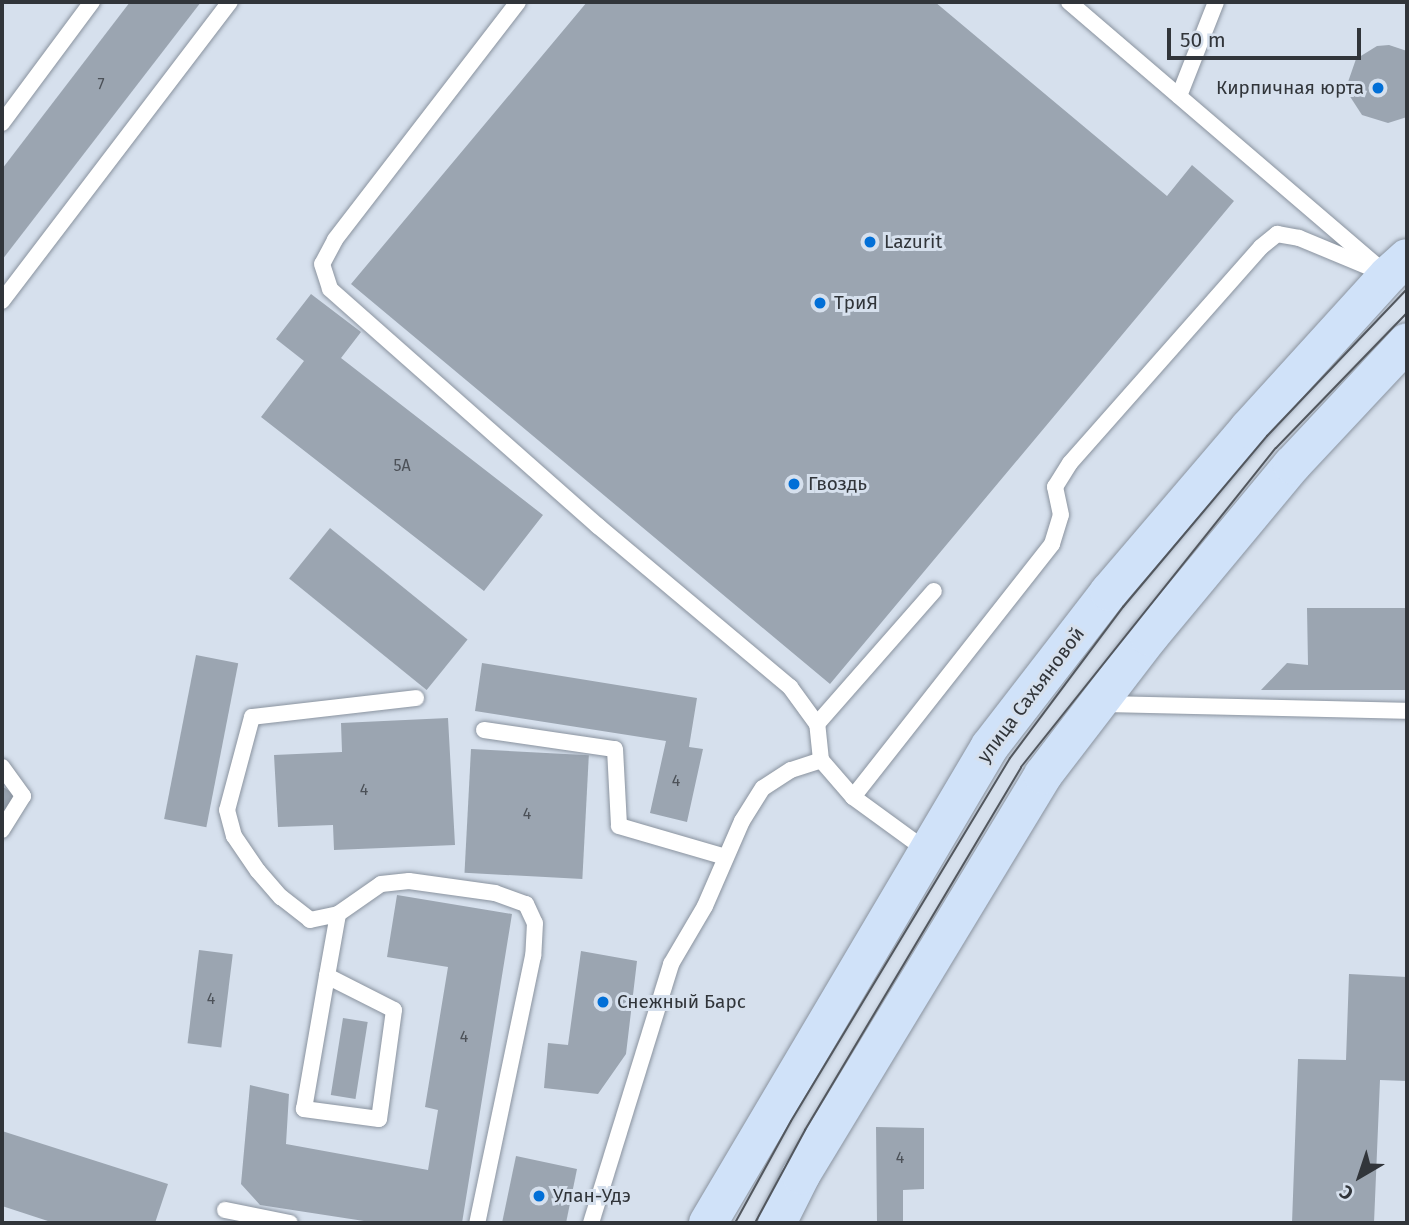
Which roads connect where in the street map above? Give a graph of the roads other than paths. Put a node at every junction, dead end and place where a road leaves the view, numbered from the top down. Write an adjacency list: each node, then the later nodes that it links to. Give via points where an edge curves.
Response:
1 (92, 2): 7 (lane)
2 (230, 2): 9 (lane)
3 (518, 2): 15 (lane, via 335,240 322,264 330,289 598,526 790,687)
4 (1069, 2): 6 (lane)
5 (1216, 2): 6 (lane)
6 (1179, 96): 8 (lane)
7 (2, 123)
8 (1398, 266): 19 (lane, via 1277,234 1261,247 1069,463 1055,487 1061,515 1052,544); 21 (main road, улица Сахьяновой, via 1248,429 1109,592 990,746)
9 (2, 300)
10 (1407, 342): 13 (main road, via 1292,465)
11 (934, 591): 15 (lane)
12 (416, 698): 23 (lane, via 252,717 227,810 234,836 281,897 310,920)
13 (1095, 704): 14 (lane); 30 (main road, via 1043,775 801,1175)
14 (1407, 710)
15 (817, 724): 17 (lane)
16 (484, 730): 22 (lane, via 615,749 618,826)
17 (821, 761): 19 (lane); 22 (lane, via 791,770 763,788)
18 (2, 767): 20 (lane, via 23,796)
19 (853, 797): 21 (lane)
20 (2, 830)
21 (928, 851): 29 (main road, улица Сахьяновой)
22 (726, 857): 28 (lane, via 705,906 671,964)
23 (338, 914): 24 (lane); 27 (lane, via 381,884 409,881 495,893 526,904 535,923 533,956)
24 (327, 976): 24 (lane, via 304,1109 379,1119 394,1010)
25 (225, 1210): 26 (lane)
26 (290, 1223)
27 (477, 1223)
28 (592, 1223)
29 (708, 1223)
30 (777, 1223)

